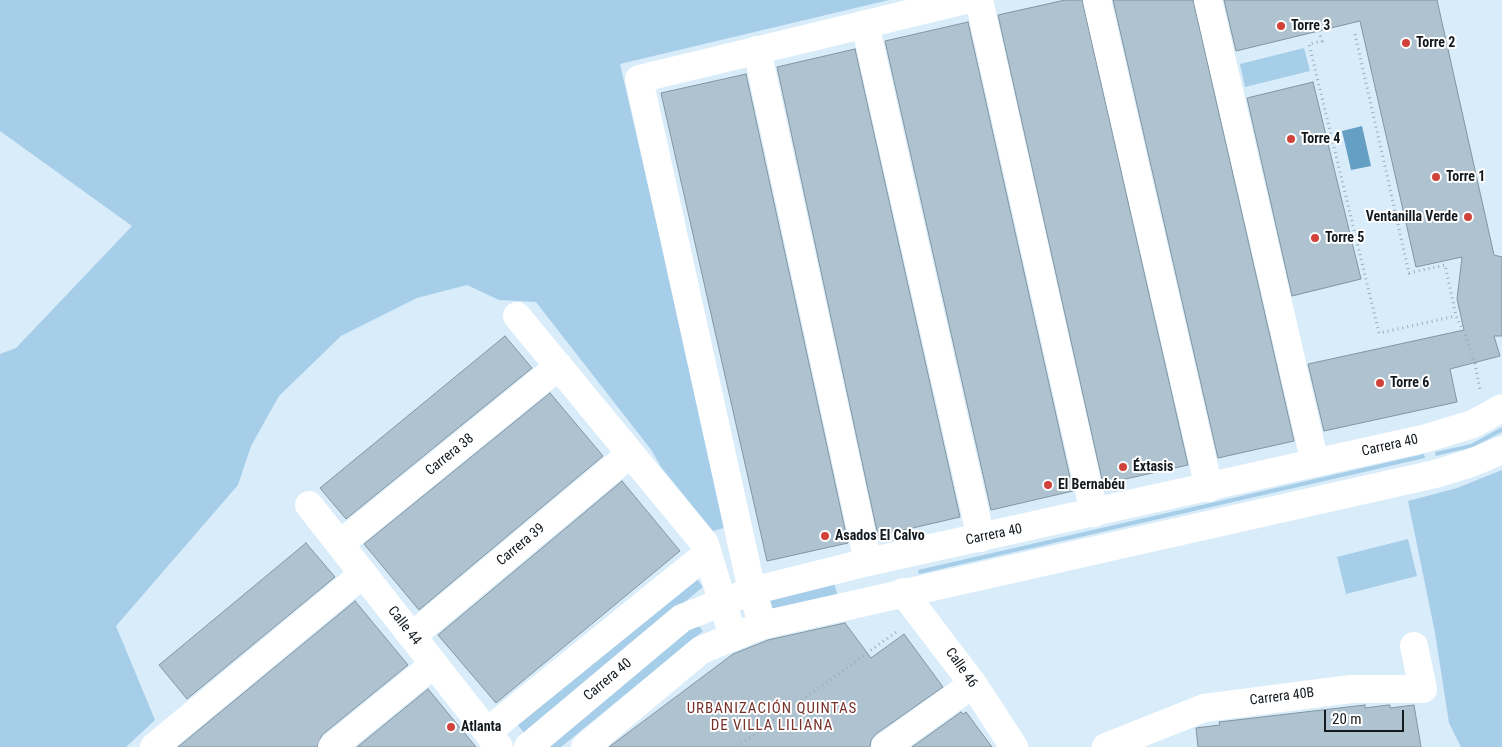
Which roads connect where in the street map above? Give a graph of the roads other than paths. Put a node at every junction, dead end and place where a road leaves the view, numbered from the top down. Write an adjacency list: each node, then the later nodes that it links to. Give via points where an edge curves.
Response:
1 (966, 0): 5 (street)
2 (979, 0): 15 (street)
3 (1097, 0): 13 (street)
4 (1208, 0): 12 (street)
5 (865, 24): 6 (street); 16 (street)
6 (757, 50): 19 (street); 21 (street, via 639,79)
7 (517, 316): 8 (street)
8 (560, 366): 11 (street); 17 (street, Carrera 38)
9 (1502, 408): 12 (street, Carrera 40, via 1483,420 1448,433)
10 (1502, 450): 22 (street, via 1435,474)
11 (630, 454): 18 (street, via 705,544); 25 (street, Carrera 39)
12 (1315, 463): 13 (street, Carrera 40)
13 (1209, 488): 15 (street, Carrera 40)
14 (310, 505): 17 (street, Calle 44)
15 (1094, 513): 16 (street, Carrera 40)
16 (981, 538): 19 (street, Carrera 40)
17 (340, 544): 20 (street, Calle 44)
18 (708, 553): 23 (street); 30 (street)
19 (868, 562): 21 (street, Carrera 40)
20 (363, 574): 25 (street, Calle 44); 31 (street)
21 (752, 591): 23 (street, Carrera 40); 24 (street)
22 (903, 592): 24 (street); 29 (street, Calle 46)
23 (721, 602): 26 (street); 33 (street, Carrera 40, via 682,618)
24 (763, 625): 26 (street)
25 (412, 636): 28 (street, Calle 44)
26 (733, 637): 34 (street, via 701,650)
27 (1414, 646): 37 (street, Carrera 40B, via 1423,689 1351,689 1204,708)
28 (434, 664): 30 (street, Calle 44); 32 (street)
29 (972, 684): 35 (street); 36 (street, Calle 46)
30 (493, 739)
31 (154, 747)
32 (332, 747)
33 (528, 747)
34 (585, 747)
35 (885, 747)
36 (1014, 747)
37 (1106, 747)

